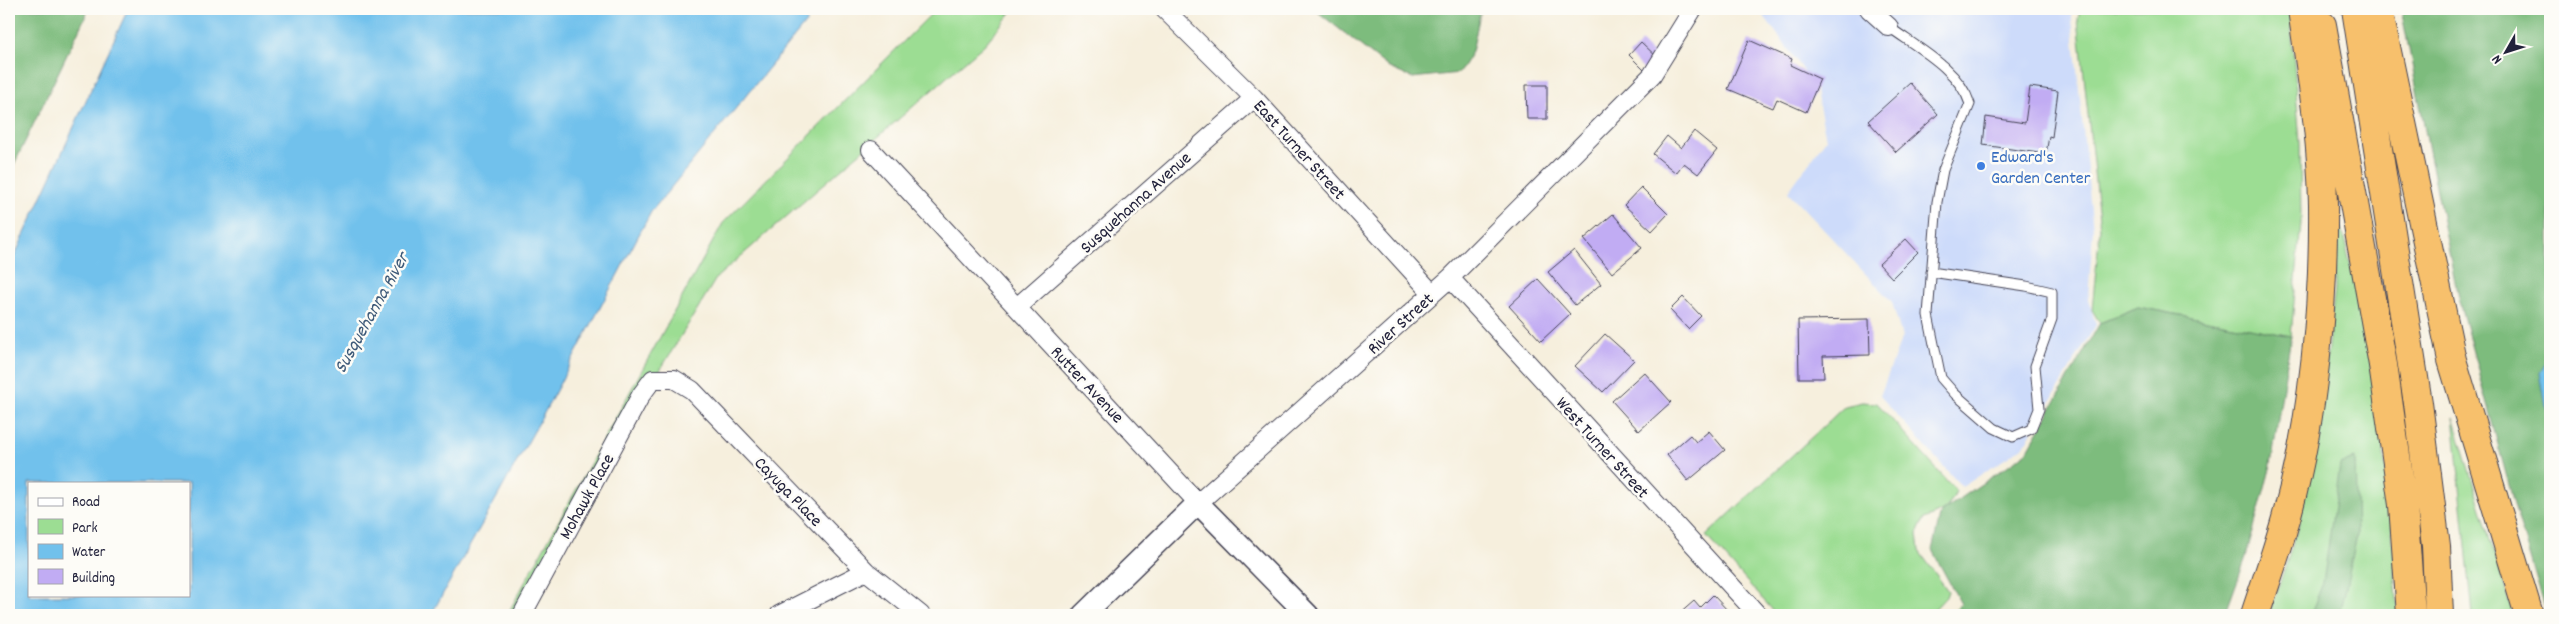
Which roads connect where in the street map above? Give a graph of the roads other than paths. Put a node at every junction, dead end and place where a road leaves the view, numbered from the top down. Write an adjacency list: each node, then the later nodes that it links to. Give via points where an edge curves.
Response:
1 (1164, 9): 9 (street, East Turner Street)
2 (1692, 9): 12 (street, River Street, via 1652,75)
3 (1869, 9): 8 (street)
4 (2302, 9): 24 (highway, via 2318,126 2323,204 2320,295 2305,433 2288,511)
5 (2319, 9): 25 (highway, via 2383,365 2403,505)
6 (2356, 9): 26 (highway, via 2418,403 2436,546)
7 (2378, 9): 27 (highway, via 2452,360)
8 (1889, 27): 11 (lane, via 1947,70 1967,95 1970,104 1943,170 1937,202)
9 (1254, 98): 13 (street, East Turner Street); 14 (street, Susquehanna Avenue)
10 (871, 150): 14 (street, Rutter Avenue)
11 (1932, 272): 11 (lane, via 1928,315 1941,378 1994,428 2013,437 2031,429 2039,409 2035,366 2052,319 2052,292)
12 (1450, 278): 13 (street, River Street); 23 (street, West Turner Street)
13 (1432, 293): 16 (street, River Street)
14 (1017, 307): 16 (street, Rutter Avenue)
15 (653, 379): 17 (street, Cayuga Place, via 674,379 692,390); 18 (street, Mohawk Place, via 641,395)
16 (1198, 503): 21 (street, River Street); 22 (street, Rutter Avenue)
17 (866, 571): 19 (street); 20 (street, Cayuga Place)
18 (522, 615)
19 (779, 615)
20 (922, 615)
21 (1083, 615)
22 (1308, 615)
23 (1758, 615)
24 (2255, 615)
25 (2411, 615)
26 (2439, 615)
27 (2529, 615)

